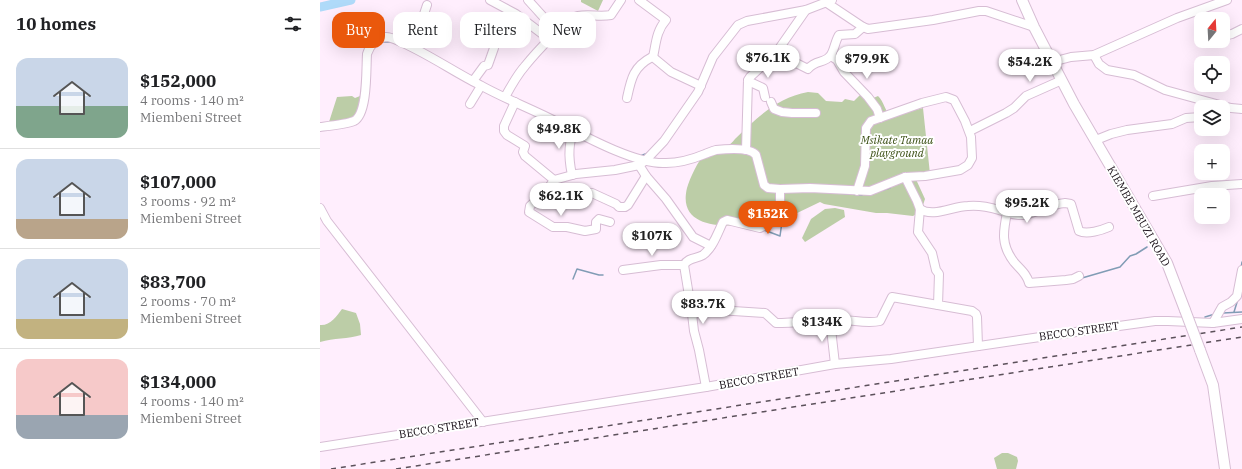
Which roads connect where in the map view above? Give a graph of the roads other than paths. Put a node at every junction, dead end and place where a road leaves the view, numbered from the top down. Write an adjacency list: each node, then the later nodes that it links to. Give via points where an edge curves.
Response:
1 (490, 0): 16 (street, via 516,14)
2 (528, 0): 11 (street)
3 (621, 0): 12 (street, via 611,15)
4 (639, 0): 25 (street, via 666,20 657,35)
5 (1022, 0): 14 (main road, KIEMBE MBUZI ROAD)
6 (1227, 0): 23 (street, via 1177,18)
7 (830, 1): 9 (street); 13 (street)
8 (427, 4): 10 (street)
9 (806, 10): 22 (street); 31 (street, via 738,25 713,57)
10 (424, 12)
11 (539, 12)
12 (596, 16)
13 (862, 27): 14 (street, via 874,30 986,11); 24 (street, via 855,34 838,36)
14 (1034, 28): 26 (main road, KIEMBE MBUZI ROAD)
15 (1242, 29): 17 (street)
16 (539, 31)
17 (1230, 34)
18 (393, 38): 41 (street, via 380,39 369,47 364,97 359,117 353,122)
19 (415, 48): 28 (street)
20 (494, 48): 28 (street, via 488,65 484,66)
21 (541, 48): 32 (street, via 525,65)
22 (776, 53): 24 (street, via 808,69 816,62 823,62); 29 (street)
23 (1094, 55): 26 (street); 36 (street, via 1099,64 1107,70 1134,75 1165,90)
24 (831, 56): 40 (street, via 868,97)
25 (654, 57): 31 (street, via 671,72); 33 (street, via 637,67 631,79)
26 (1052, 62): 27 (main road, KIEMBE MBUZI ROAD)
27 (1062, 80): 43 (street, via 1026,96 1014,108); 44 (main road, KIEMBE MBUZI ROAD)
28 (473, 81): 30 (street)
29 (748, 81): 38 (street, via 763,88 774,109 782,112); 45 (street)
30 (481, 86): 32 (street); 35 (street)
31 (701, 86): 46 (street, via 664,141)
32 (505, 97): 34 (street)
33 (627, 98)
34 (515, 102): 42 (street); 50 (street, via 504,131 525,146 525,156)
35 (470, 104)
36 (1231, 108): 37 (street)
37 (1242, 109)
38 (816, 114)
39 (1194, 117): 44 (street, via 1172,124 1127,130)
40 (880, 118): 43 (street, via 916,104 950,97); 53 (street, via 866,126 865,166)
41 (320, 127)
42 (575, 130): 46 (street); 47 (street, via 569,154)
43 (970, 131): 49 (street, via 972,157 968,166 960,170)
44 (1096, 140): 76 (main road, KIEMBE MBUZI ROAD, bridge, via 1167,263 1213,385)
45 (746, 150): 46 (street, via 717,150 678,162); 52 (street, via 756,155 764,185)
46 (642, 163): 47 (street, via 615,170); 48 (street)
47 (572, 175): 50 (street)
48 (646, 176): 54 (street, via 625,207 619,207); 61 (street, via 666,198 693,237)
49 (905, 177): 53 (street, via 870,191); 57 (street)
50 (554, 180): 59 (street, via 530,206 529,212 536,218 553,227 585,231 596,228 596,222 599,220)
51 (1242, 184): 55 (street, via 1212,186)
52 (780, 189): 53 (street); 61 (street, via 780,220 766,216 760,228 726,220)
53 (857, 191)
54 (592, 193)
55 (1153, 196)
56 (320, 208): 74 (street, via 327,221)
57 (920, 209): 58 (street, via 934,212 955,207 977,206); 66 (street, via 918,232 932,253 939,274)
58 (1007, 213): 60 (street, via 1024,215 1065,203 1071,204 1079,231 1095,232); 65 (street, via 1005,246 1029,283 1066,280)
59 (610, 222)
60 (1110, 227)
61 (711, 246): 62 (street, via 704,254 690,259)
62 (684, 265): 63 (street); 67 (street)
63 (623, 270)
64 (1242, 270): 70 (street, via 1237,296 1222,307)
65 (1079, 276)
66 (938, 305): 69 (street, via 892,297 880,321); 71 (street, via 972,311 978,316)
67 (692, 314): 69 (street, via 737,310 765,313 776,323); 73 (street)
68 (1242, 319): 70 (street, BECCO STREET)
69 (830, 320): 72 (street)
70 (1213, 323): 71 (street, BECCO STREET, via 1155,322)
71 (978, 346): 72 (street, BECCO STREET, via 891,359)
72 (834, 364): 73 (street, BECCO STREET)
73 (706, 387): 74 (street, BECCO STREET)
74 (483, 422): 75 (street, BECCO STREET)
75 (320, 447)
76 (1225, 469)

